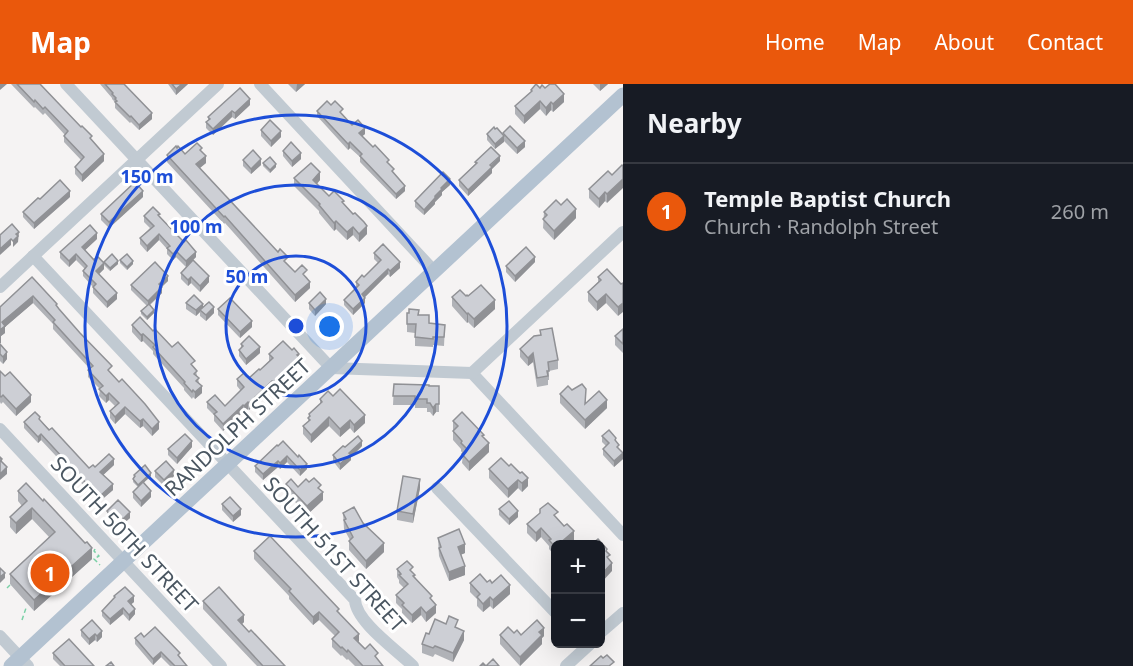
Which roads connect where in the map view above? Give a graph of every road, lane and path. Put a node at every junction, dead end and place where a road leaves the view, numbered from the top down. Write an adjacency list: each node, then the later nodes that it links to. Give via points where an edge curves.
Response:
1 (66, 84): 5 (street)
2 (218, 84): 5 (street)
3 (260, 84): 8 (street)
4 (623, 95): 8 (main road, RANDOLPH STREET)
5 (137, 160): 7 (street); 10 (street)
6 (623, 232): 11 (street)
7 (33, 256): 9 (street); 13 (street, SOUTH 51ST STREET)
8 (434, 271): 10 (main road, RANDOLPH STREET)
9 (0, 287)
10 (331, 368): 11 (street); 13 (main road, RANDOLPH STREET)
11 (472, 373): 15 (street)
12 (0, 429): 17 (street, SOUTH 50TH STREET)
13 (227, 464): 17 (main road, RANDOLPH STREET); 30 (street, SOUTH 51ST STREET, via 355,600 356,608 379,636)
14 (437, 488): 22 (street)
15 (623, 535)
16 (96, 549): 18 (path, via 99,556 94,560)
17 (123, 561): 28 (main road, RANDOLPH STREET); 29 (street, SOUTH 50TH STREET)
18 (100, 565)
19 (10, 585): 20 (path)
20 (7, 588)
21 (26, 608): 24 (path)
22 (551, 609)
23 (623, 612): 25 (street)
24 (22, 621)
25 (605, 628)
26 (0, 636): 28 (street)
27 (586, 648): 31 (street)
28 (19, 663)
29 (222, 666)
30 (413, 666)
31 (566, 666)

